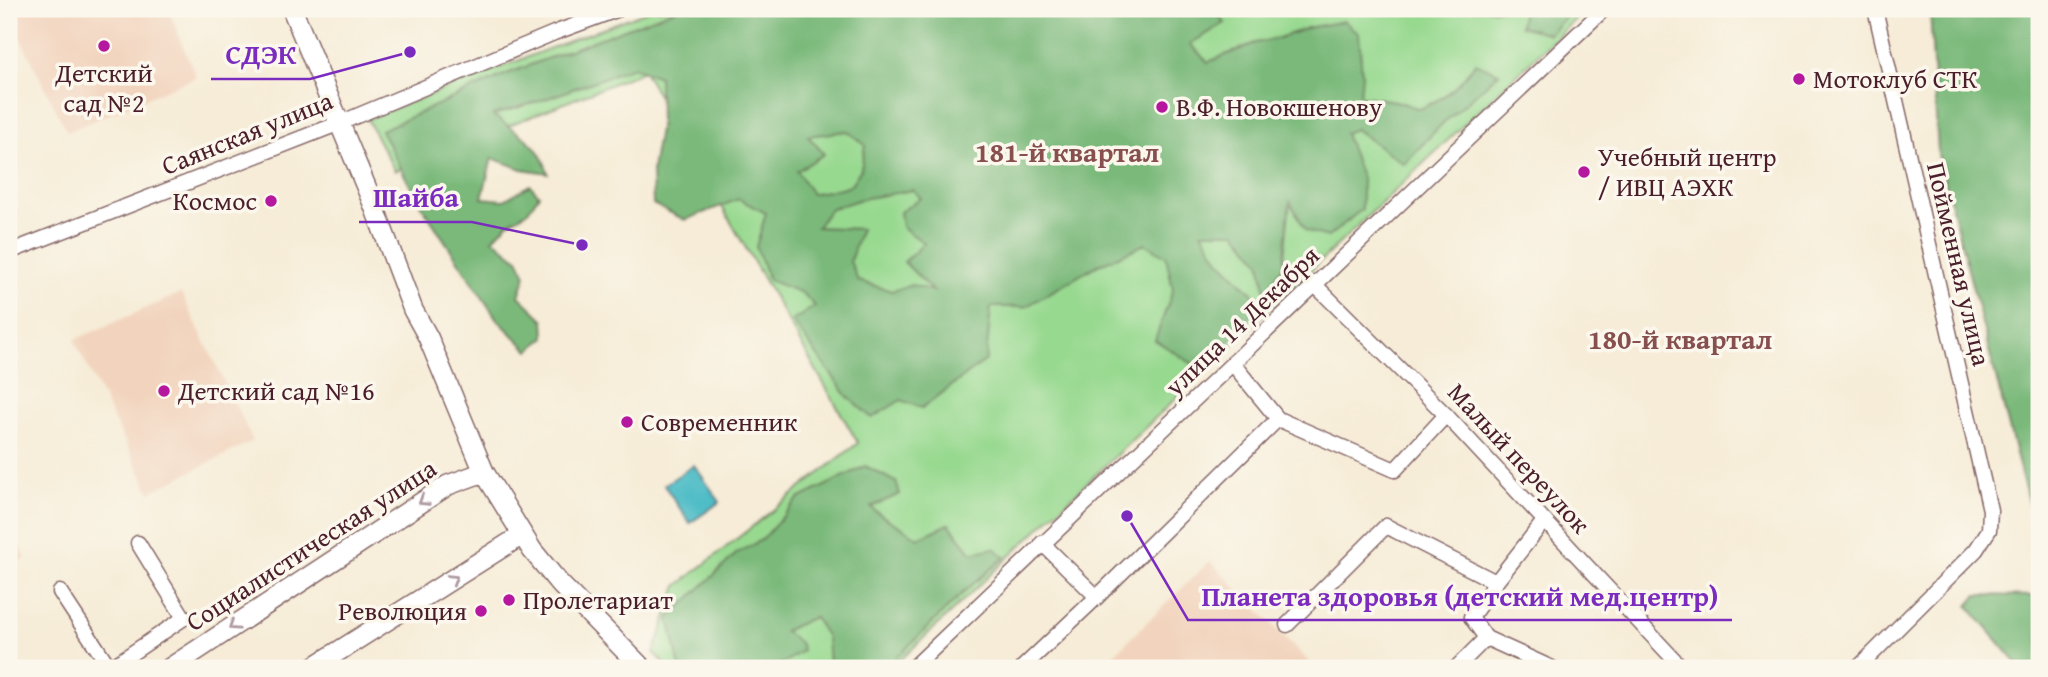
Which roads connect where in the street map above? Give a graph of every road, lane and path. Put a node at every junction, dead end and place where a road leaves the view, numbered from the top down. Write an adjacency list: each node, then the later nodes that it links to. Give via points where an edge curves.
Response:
1 (292, 9): 5 (street)
2 (619, 9): 5 (street, Саянская улица)
3 (1604, 9): 7 (street, улица 14 Декабря)
4 (1875, 9): 30 (street, Пойменная улица, via 1990,510 1989,530 1976,551)
5 (340, 123): 6 (street, Саянская улица); 11 (street)
6 (9, 252)
7 (1315, 285): 8 (street, улица 14 Декабря); 9 (street, Малый переулок)
8 (1233, 364): 10 (street); 15 (street, улица 14 Декабря)
9 (1446, 415): 10 (street, via 1395,470); 12 (street, Малый переулок)
10 (1278, 419): 18 (street)
11 (484, 472): 13 (street); 22 (street, Социалистическая улица, one-way to 22, via 447,485)
12 (1544, 521): 16 (street); 29 (street, Малый переулок)
13 (522, 535): 23 (street, one-way to 13); 24 (street, via 559,583)
14 (138, 543): 21 (street, via 184,618)
15 (1042, 543): 18 (street); 25 (street, улица 14 Декабря)
16 (1496, 582): 19 (street, via 1386,526); 20 (street, via 1471,617)
17 (60, 592): 21 (street)
18 (1097, 597): 26 (street)
19 (1287, 625)
20 (1486, 638): 27 (street); 28 (street)
21 (110, 668)
22 (170, 668)
23 (312, 668)
24 (642, 668)
25 (913, 668)
26 (1021, 668)
27 (1455, 668)
28 (1552, 668)
29 (1682, 668)
30 (1858, 668)

